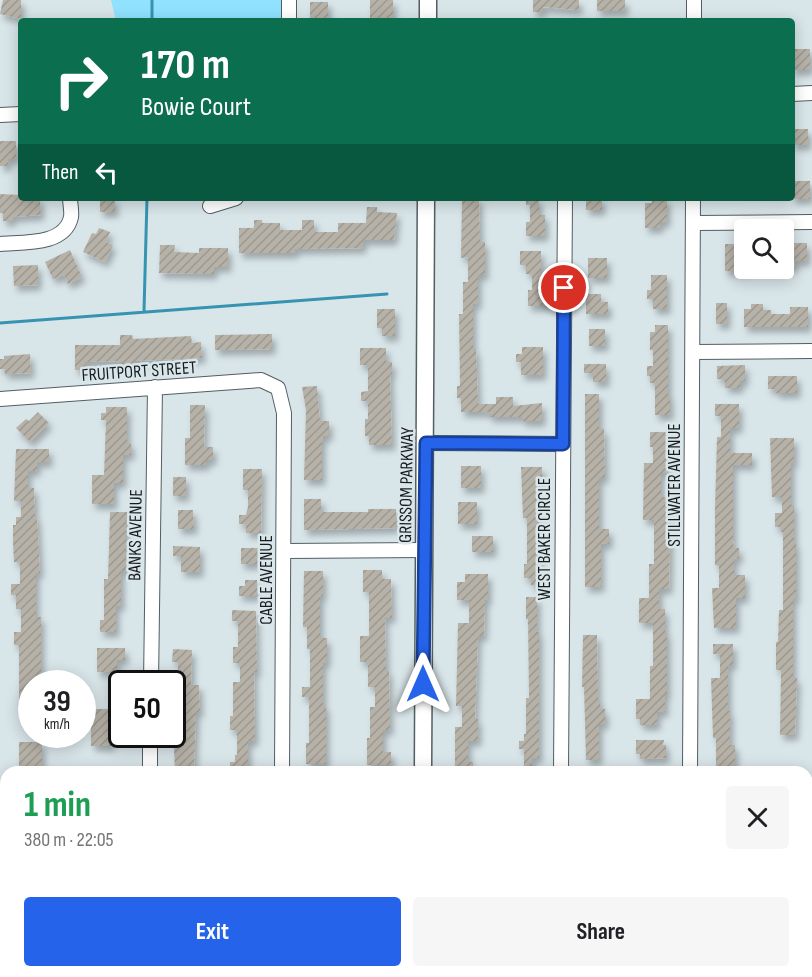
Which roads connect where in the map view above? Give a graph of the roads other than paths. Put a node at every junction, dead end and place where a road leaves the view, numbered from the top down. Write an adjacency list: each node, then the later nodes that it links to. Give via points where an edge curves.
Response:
1 (289, 0): 4 (street)
2 (428, 0): 5 (main road)
3 (694, 0): 6 (street)
4 (289, 18)
5 (428, 18)
6 (694, 18)
7 (795, 93): 8 (street)
8 (812, 93)
9 (18, 114): 10 (street)
10 (0, 116)
11 (70, 201): 19 (street, via 70,218 63,230 51,238)
12 (226, 201): 16 (street)
13 (426, 201): 25 (main road, GRISSOM PARKWAY)
14 (565, 201): 26 (street, WEST BAKER CIRCLE)
15 (693, 201): 18 (street, STILLWATER AVENUE)
16 (210, 206)
17 (812, 222): 18 (street)
18 (693, 223): 21 (street, STILLWATER AVENUE)
19 (0, 244)
20 (812, 351): 21 (street)
21 (693, 352): 35 (street, STILLWATER AVENUE)
22 (155, 387): 23 (street, FRUITPORT STREET, via 261,380); 24 (street, FRUITPORT STREET); 29 (street, BANKS AVENUE)
23 (278, 388): 28 (street, CABLE AVENUE, via 284,413)
24 (0, 399)
25 (426, 443): 26 (street); 27 (main road, GRISSOM PARKWAY)
26 (563, 444): 34 (street, WEST BAKER CIRCLE)
27 (424, 550): 28 (street); 33 (main road, GRISSOM PARKWAY)
28 (285, 551): 32 (street, CABLE AVENUE)
29 (151, 670)
30 (150, 748): 31 (street)
31 (150, 766)
32 (282, 766)
33 (423, 766)
34 (561, 766)
35 (690, 766)

